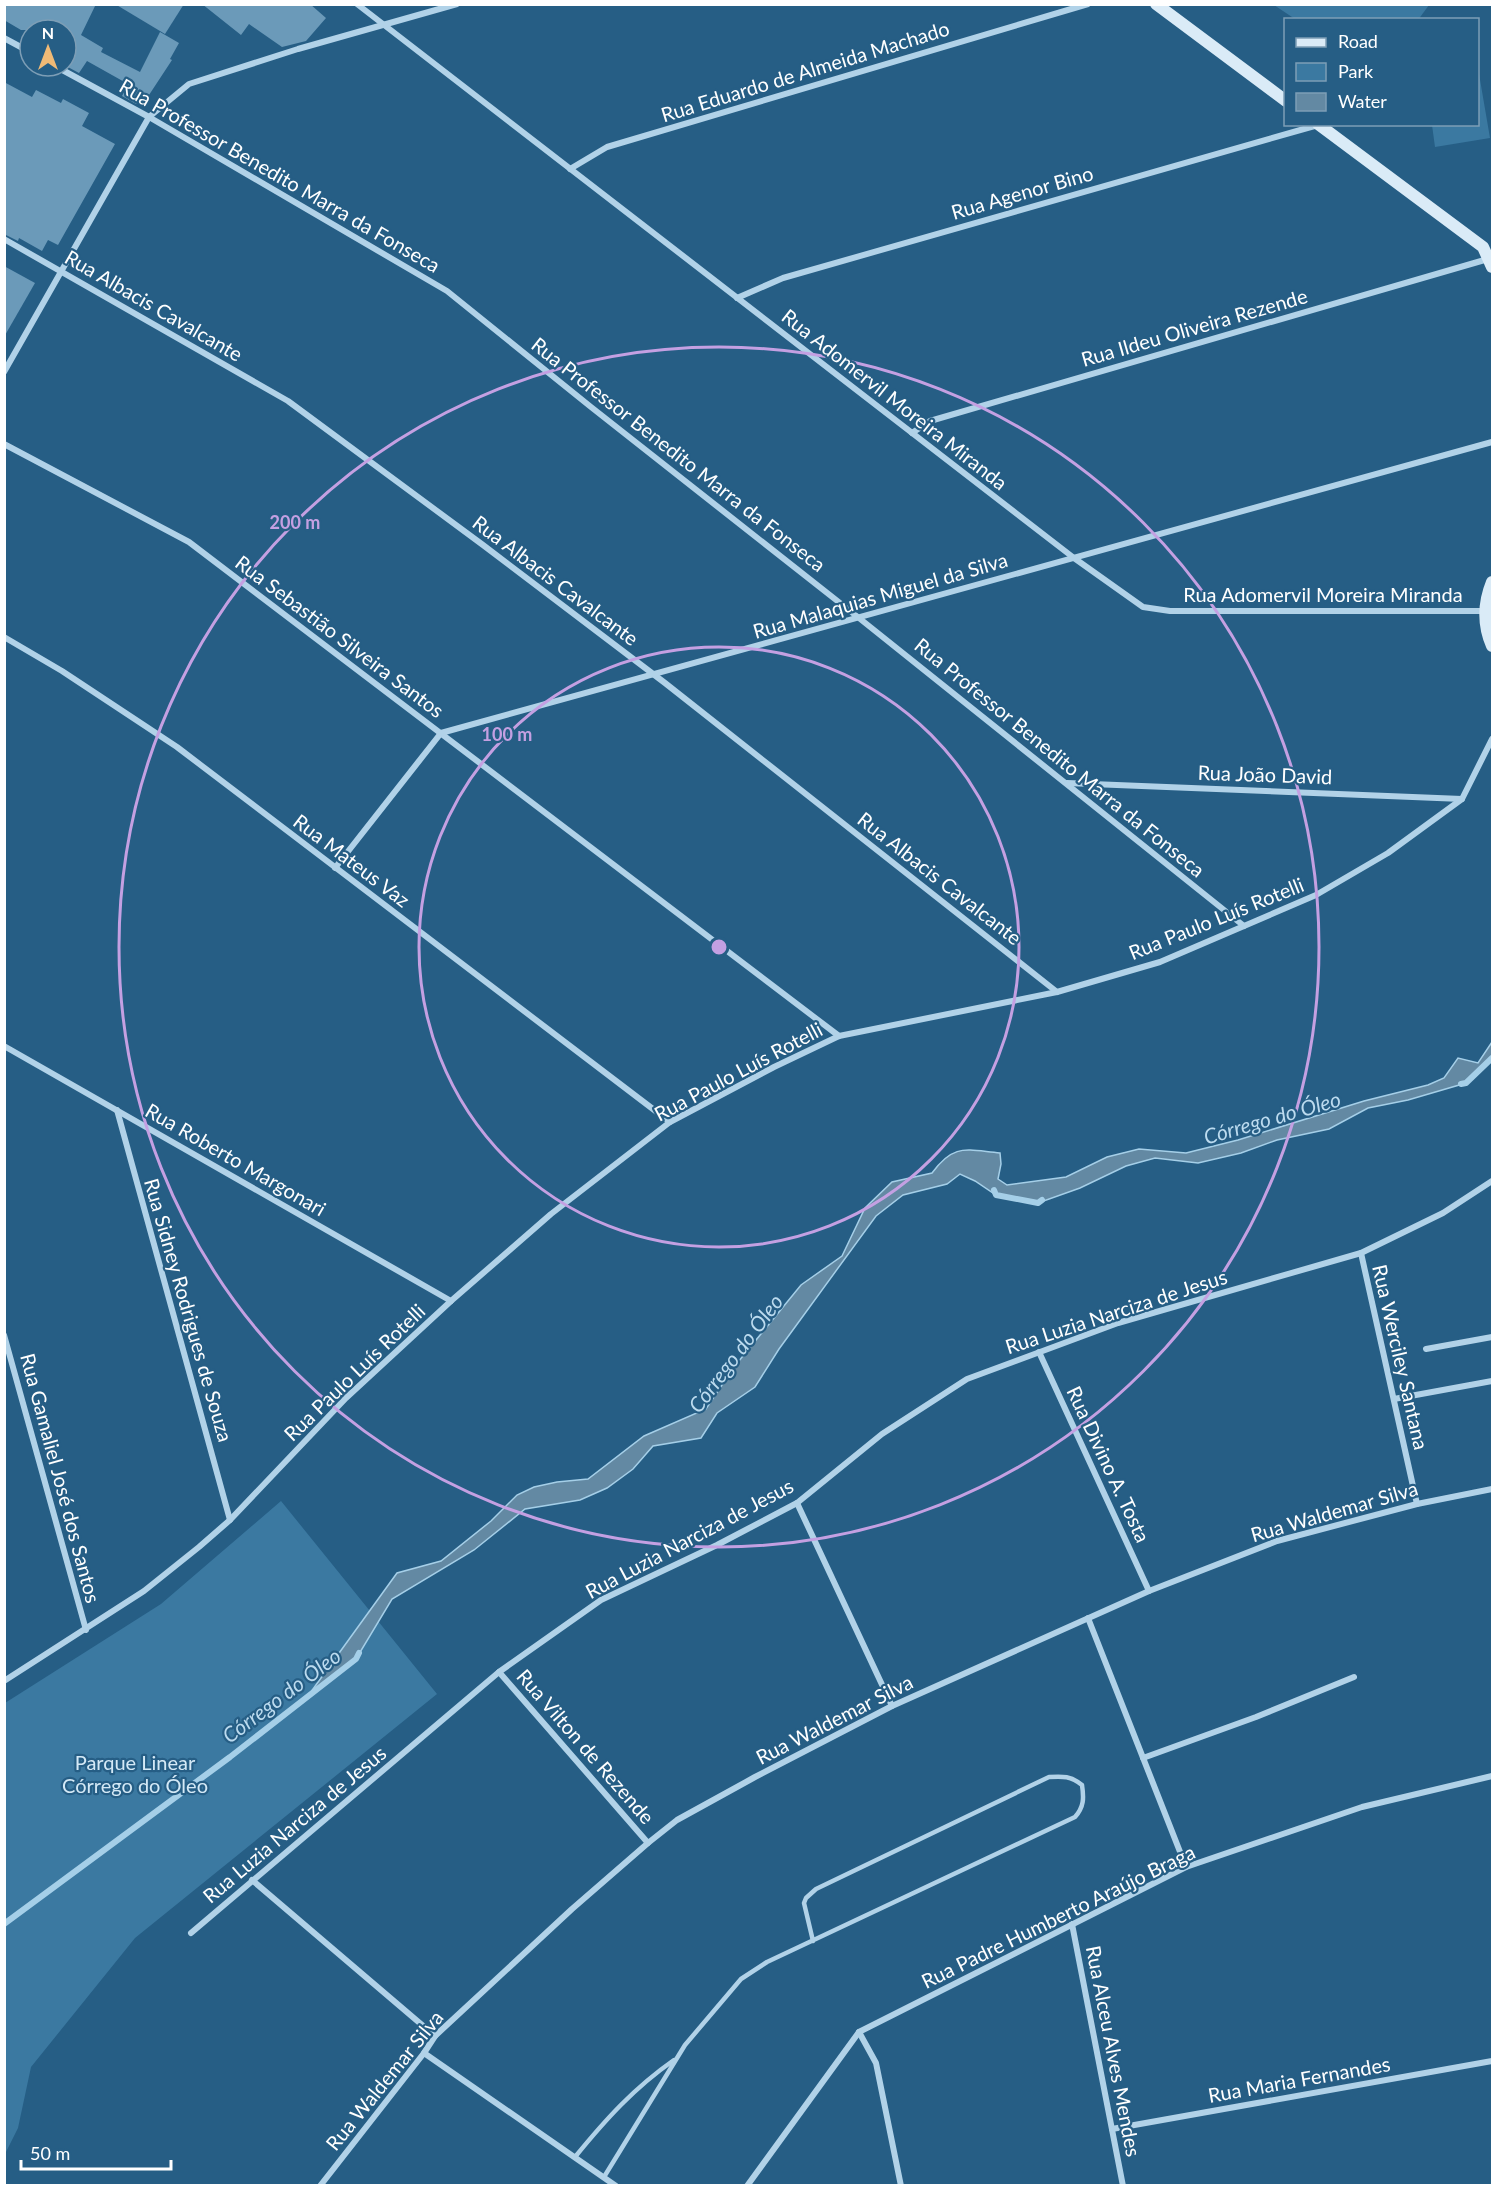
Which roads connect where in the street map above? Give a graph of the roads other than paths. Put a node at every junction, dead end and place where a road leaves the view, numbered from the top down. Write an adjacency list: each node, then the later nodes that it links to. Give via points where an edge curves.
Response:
1 (357, 4): 5 (street, Rua Adomervil Moreira Miranda)
2 (457, 4): 5 (street)
3 (1088, 4): 13 (street, Rua Eduardo de Almeida Machado, via 607,147)
4 (1156, 4): 9 (street)
5 (383, 25): 10 (street, via 189,84); 13 (street, Rua Adomervil Moreira Miranda)
6 (4, 38): 7 (street)
7 (18, 46)
8 (77, 78): 10 (street, Rua Professor Benedito Marra da Fonseca)
9 (1284, 100)
10 (149, 117): 16 (street); 25 (street, Rua Professor Benedito Marra da Fonseca, via 447,291)
11 (1315, 126): 17 (street, Rua Agenor Bino, via 783,278)
12 (1319, 126): 15 (street, via 1483,248)
13 (570, 169): 17 (street, Rua Adomervil Moreira Miranda)
14 (4, 239): 16 (street, Rua Albacis Cavalcante)
15 (1490, 263): 19 (street, Rua Ildeu Oliveira Rezende, via 930,421)
16 (61, 270): 18 (street); 28 (street, Rua Albacis Cavalcante, via 288,401)
17 (738, 298): 19 (street, Rua Adomervil Moreira Miranda)
18 (4, 372)
19 (912, 433): 22 (street, Rua Adomervil Moreira Miranda)
20 (1492, 442): 22 (street, Rua Malaquias Miguel da Silva)
21 (4, 444): 29 (street, Rua Sebastião Silveira Santos, via 189,542)
22 (1074, 558): 24 (street, Rua Adomervil Moreira Miranda, via 1143,607 1170,611); 25 (street, Rua Malaquias Miguel da Silva)
23 (1492, 582): 24 (street)
24 (1485, 611): 27 (street)
25 (859, 618): 28 (street, Rua Malaquias Miguel da Silva); 31 (street, Rua Professor Benedito Marra da Fonseca)
26 (4, 637): 33 (street, Rua Mateus Vaz, via 177,747)
27 (1492, 646)
28 (653, 674): 29 (street, Rua Malaquias Miguel da Silva); 35 (street, Rua Albacis Cavalcante)
29 (441, 734): 33 (street); 36 (street, Rua Sebastião Silveira Santos)
30 (1492, 739): 32 (street, Rua Paulo Luís Rotelli)
31 (1066, 783): 32 (street, Rua João David); 34 (street, Rua Professor Benedito Marra da Fonseca)
32 (1462, 799): 34 (street, Rua Paulo Luís Rotelli, via 1388,853 1316,895)
33 (335, 868): 39 (street, Rua Mateus Vaz)
34 (1244, 926): 35 (street, Rua Paulo Luís Rotelli, via 1161,962)
35 (1057, 992): 36 (street, Rua Paulo Luís Rotelli)
36 (838, 1036): 39 (street, Rua Paulo Luís Rotelli)
37 (4, 1046): 38 (street, Rua Roberto Margonari)
38 (117, 1110): 42 (street, Rua Roberto Margonari); 52 (street, Rua Sidney Rodrigues de Souza)
39 (670, 1122): 42 (street, Rua Paulo Luís Rotelli, via 551,1214)
40 (1492, 1181): 41 (street, Rua Luzia Narciza de Jesus, via 1443,1213)
41 (1361, 1253): 46 (street, Rua Luzia Narciza de Jesus, via 1118,1323); 48 (street, Rua Werciley Santana)
42 (451, 1301): 52 (street, Rua Paulo Luís Rotelli, via 346,1398)
43 (4, 1335): 55 (street, Rua Gamaliel José dos Santos)
44 (1492, 1337): 45 (street)
45 (1426, 1349)
46 (1039, 1352): 50 (street, Rua Luzia Narciza de Jesus, via 967,1379 882,1434); 53 (street, Rua Divino A. Tosta)
47 (1492, 1382): 48 (street)
48 (1394, 1399): 51 (street, Rua Werciley Santana)
49 (1492, 1489): 51 (street, Rua Waldemar Silva)
50 (796, 1503): 56 (street, Rua Luzia Narciza de Jesus, via 601,1600); 59 (street)
51 (1417, 1504): 53 (street, Rua Waldemar Silva, via 1277,1541)
52 (230, 1520): 55 (street, Rua Paulo Luís Rotelli, via 144,1591)
53 (1149, 1591): 54 (street, Rua Waldemar Silva)
54 (1088, 1618): 59 (street, Rua Waldemar Silva); 60 (street)
55 (86, 1630): 58 (street, Rua Paulo Luís Rotelli)
56 (499, 1672): 62 (street, Rua Vilton de Rezende); 64 (street, Rua Luzia Narciza de Jesus)
57 (1354, 1677): 60 (street)
58 (4, 1681)
59 (892, 1706): 62 (street, Rua Waldemar Silva, via 677,1820)
60 (1143, 1758): 63 (street)
61 (1492, 1776): 63 (street, Rua Padre Humberto Araújo Braga, via 1362,1807)
62 (648, 1843): 69 (street, Rua Waldemar Silva)
63 (1186, 1867): 65 (street, Rua Padre Humberto Araújo Braga)
64 (252, 1880): 66 (street, Rua Luzia Narciza de Jesus); 69 (street)
65 (1072, 1924): 68 (street, Rua Padre Humberto Araújo Braga); 73 (street, Rua Alceu Alves Mendes)
66 (191, 1933)
67 (813, 1941): 67 (lane, via 1075,1817 1084,1798 1082,1785 1073,1778 1049,1777 816,1889 804,1903); 71 (lane, via 741,1979)
68 (859, 2032): 78 (street, Rua Padre Humberto Araújo Braga); 79 (street, via 876,2063)
69 (435, 2036): 70 (street, Rua Waldemar Silva)
70 (424, 2053): 74 (street); 76 (street, Rua Waldemar Silva)
71 (676, 2058): 74 (lane, via 621,2103); 75 (lane)
72 (1492, 2061): 73 (street, Rua Maria Fernandes)
73 (1112, 2129): 80 (street, Rua Alceu Alves Mendes)
74 (575, 2157): 75 (street)
75 (604, 2177): 77 (street)
76 (320, 2186)
77 (616, 2186)
78 (747, 2186)
79 (901, 2186)
80 (1123, 2186)

